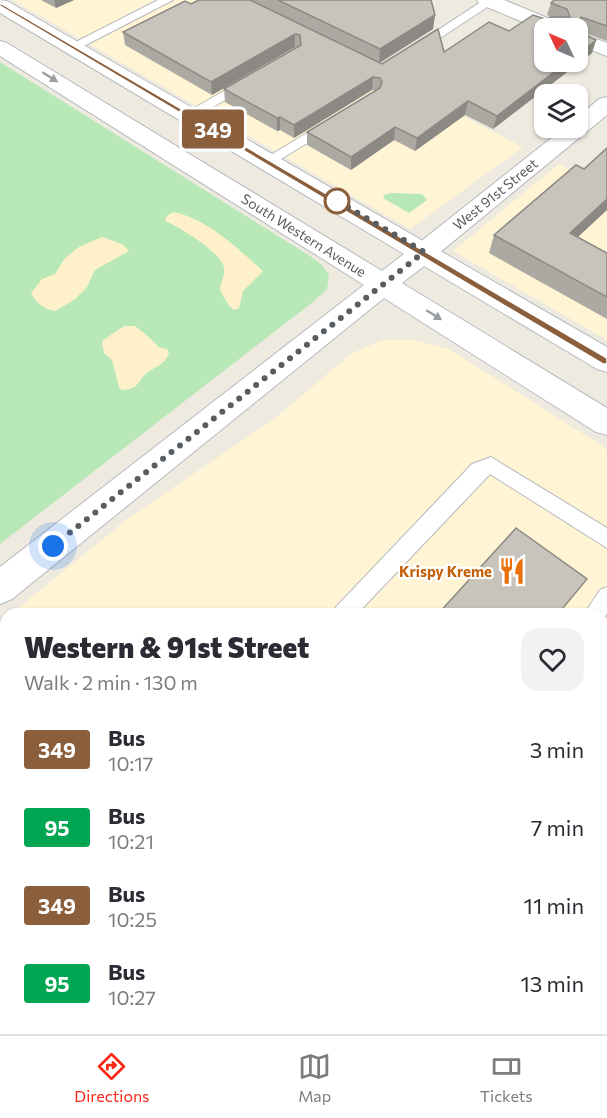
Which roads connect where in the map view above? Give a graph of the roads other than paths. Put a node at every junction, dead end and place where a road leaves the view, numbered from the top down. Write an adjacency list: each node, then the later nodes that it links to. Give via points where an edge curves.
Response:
1 (167, 0): 6 (lane)
2 (490, 0): 4 (main road); 9 (lane)
3 (0, 5): 6 (main road)
4 (534, 19)
5 (588, 42): 8 (main road)
6 (72, 46): 13 (main road)
7 (0, 47): 16 (main road, South Western Avenue, one-way to 16)
8 (607, 50)
9 (410, 51)
10 (257, 75): 13 (lane)
11 (607, 104): 15 (main road, West 91st Street)
12 (345, 113): 14 (lane)
13 (189, 115): 14 (main road)
14 (268, 161): 15 (main road)
15 (424, 252): 16 (main road, West 91st Street); 17 (main road)
16 (384, 284): 18 (main road, South Western Avenue, one-way to 18); 20 (main road, West 91st Street)
17 (607, 361)
18 (607, 423)
19 (607, 539): 21 (lane, via 491,465 479,471)
20 (0, 588)
21 (349, 608)

